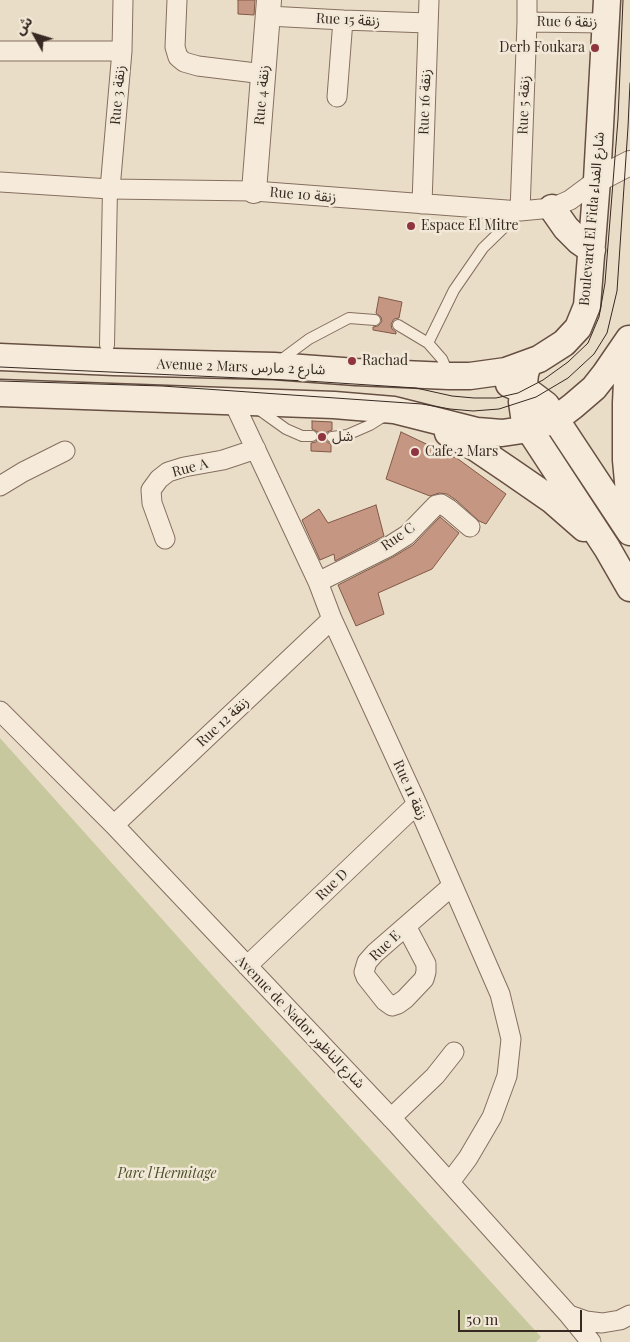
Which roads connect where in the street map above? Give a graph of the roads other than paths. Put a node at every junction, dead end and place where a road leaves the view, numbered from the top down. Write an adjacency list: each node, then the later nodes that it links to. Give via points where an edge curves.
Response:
1 (123, 0): 11 (street, Rue 3 زنقة)
2 (178, 0): 12 (street, via 174,47 178,57 198,66)
3 (430, 0): 9 (street, Rue 16 زنقة)
4 (527, 0): 8 (street, Rue 5 زنقة)
5 (268, 8): 7 (street, Rue 15 زنقة); 12 (street, Rue 4 زنقة)
6 (607, 11): 8 (street, Rue 6 زنقة); 15 (main road, Boulevard El Fida شارع الفداء)
7 (344, 20): 9 (street, Rue 15 زنقة); 13 (street)
8 (527, 22): 21 (street, Rue 5 زنقة)
9 (428, 23): 19 (street, Rue 16 زنقة)
10 (0, 51): 11 (street)
11 (122, 51): 17 (street, Rue 3 زنقة)
12 (264, 74): 18 (street, Rue 4 زنقة)
13 (337, 97)
14 (630, 163): 15 (street)
15 (597, 180): 20 (street, Rue 10 زنقة, via 570,200); 22 (main road, Boulevard El Fida شارع الفداء)
16 (0, 182): 17 (street, Rue 10 زنقة)
17 (110, 189): 18 (street, Rue 10 زنقة); 27 (street)
18 (254, 191): 19 (street, Rue 10 زنقة)
19 (422, 204): 21 (street, Rue 10 زنقة)
20 (552, 208): 21 (street, Rue 10 زنقة); 22 (main road, via 566,228)
21 (520, 211): 26 (lane, via 483,248 454,290)
22 (592, 250): 29 (main road, Boulevard El Fida شارع الفداء, via 587,306 578,328 564,343)
23 (374, 320): 30 (lane, via 349,318 309,339)
24 (398, 325): 26 (lane)
25 (630, 332): 37 (main road, via 594,388); 44 (main road, via 626,460)
26 (428, 343): 32 (lane, via 442,359)
27 (107, 345)
28 (0, 357): 30 (main road, Avenue 2 Mars شارع 2 مارس)
29 (528, 364): 31 (main road, Boulevard El Fida شارع الفداء); 33 (main road)
30 (274, 366): 32 (main road, Avenue 2 Mars شارع 2 مارس)
31 (483, 374): 32 (main road, Avenue 2 Mars شارع 2 مارس); 33 (main road)
32 (449, 376)
33 (523, 390): 37 (main road, via 546,405); 38 (main road, via 524,416)
34 (0, 393): 35 (main road)
35 (240, 401): 36 (main road, via 334,405); 39 (lane, via 286,429 302,436); 41 (street, Rue 11 زنقة)
36 (405, 413): 38 (main road, via 477,431); 40 (lane); 48 (main road, via 476,448 552,500)
37 (556, 419): 38 (main road); 46 (main road)
38 (529, 429): 48 (main road)
39 (312, 436)
40 (332, 438)
41 (256, 449): 47 (street, Rue A, via 223,460 184,467 159,479 151,490 152,503); 49 (street, Rue 11 زنقة)
42 (65, 451): 43 (street)
43 (0, 486)
44 (630, 503)
45 (470, 527): 49 (street, Rue C, via 449,508 436,505 407,535)
46 (630, 532)
47 (165, 539)
48 (607, 548): 50 (main road)
49 (318, 582): 51 (street, Rue 11 زنقة)
50 (630, 588)
51 (332, 619): 53 (street, Rue 11 زنقة); 54 (street, Rue 12 زنقة)
52 (0, 711): 54 (street, Avenue de Nador شارع الناظور)
53 (417, 804): 55 (street, Rue 11 زنقة); 57 (street, Rue D)
54 (114, 825): 57 (street, Avenue de Nador شارع الناظور)
55 (452, 886): 56 (street, Rue E); 60 (street, Rue 11 زنقة, via 500,994 511,1038 506,1076 492,1117)
56 (406, 926)
57 (247, 966): 59 (street, Avenue de Nador شارع الناظور)
58 (454, 1052): 59 (street, via 436,1076)
59 (391, 1118): 60 (street, Avenue de Nador شارع الناظور)
60 (450, 1182): 61 (street, Avenue de Nador شارع الناظور)
61 (569, 1315): 62 (street, via 602,1323); 63 (street, Avenue de Nador شارع الناظور)
62 (630, 1315)
63 (591, 1342)

